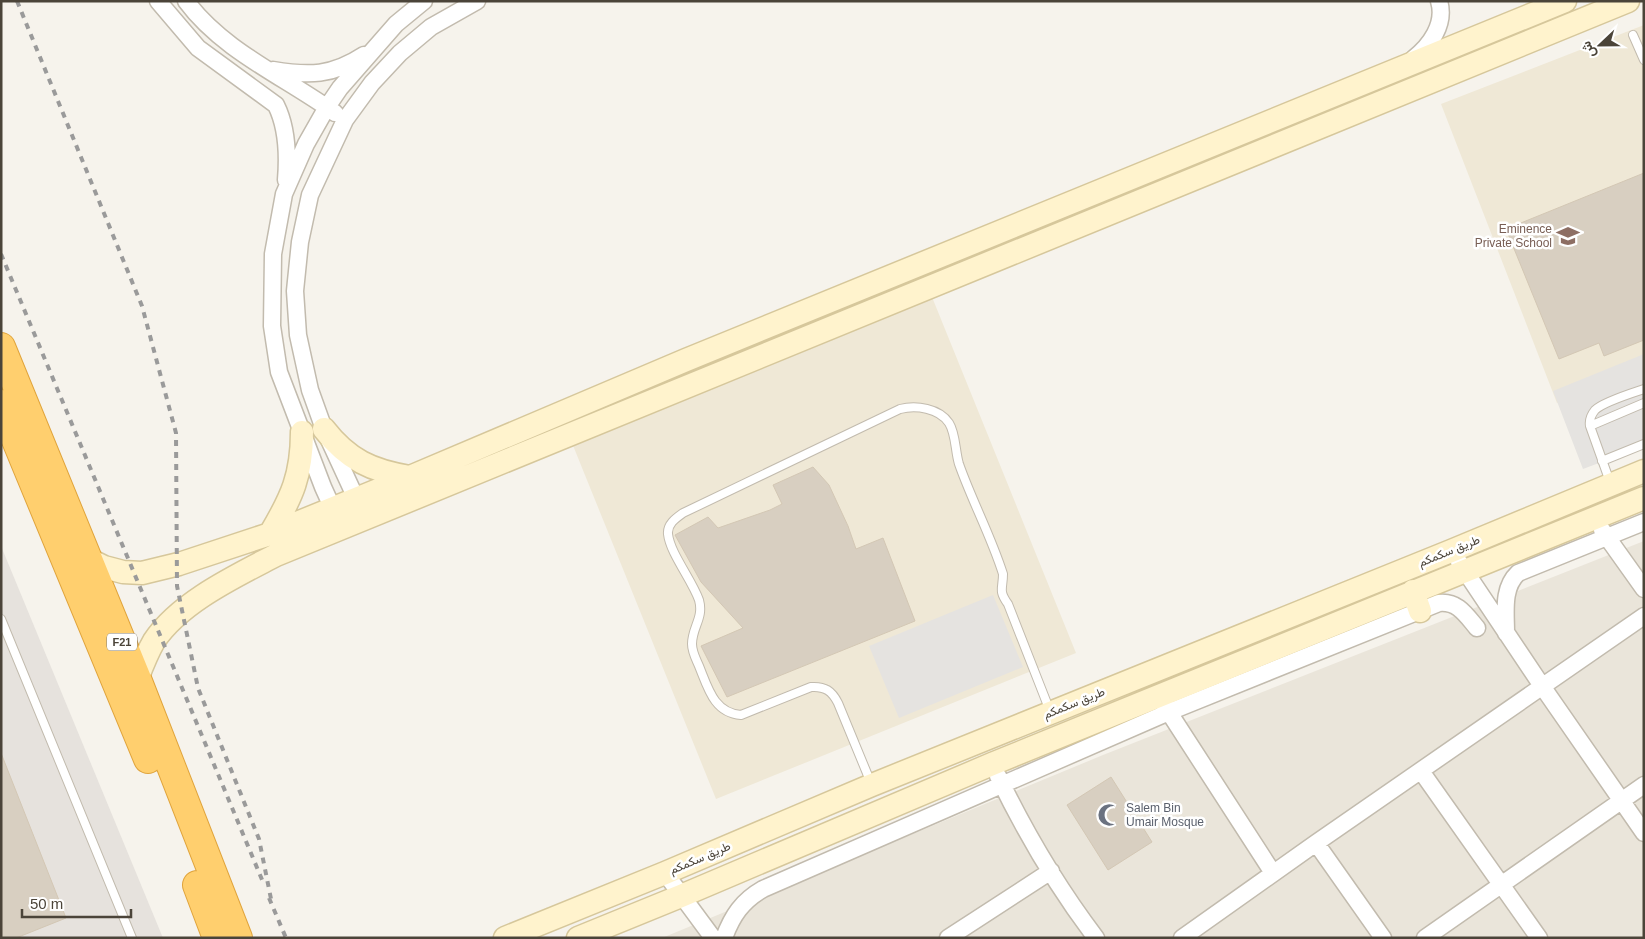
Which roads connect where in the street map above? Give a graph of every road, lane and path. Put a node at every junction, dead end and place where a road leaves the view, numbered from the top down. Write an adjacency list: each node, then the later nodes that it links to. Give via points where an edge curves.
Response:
1 (158, 1): 15 (street, via 198,48 276,105 286,143)
2 (186, 1): 11 (street, via 228,42)
3 (424, 1): 9 (street)
4 (477, 1): 14 (street, via 431,28 400,54 372,83)
5 (1439, 1): 12 (street, via 1438,29 1433,39)
6 (1565, 1): 12 (street)
7 (1628, 1): 32 (street)
8 (1633, 35): 10 (lane)
9 (374, 48): 11 (street, via 351,63 318,74); 13 (street)
10 (1644, 60)
11 (265, 69): 13 (street)
12 (1399, 69): 26 (street, via 686,360)
13 (327, 107): 14 (street); 15 (street)
14 (344, 120): 21 (street, via 310,195 300,242 295,291 298,335 310,390)
15 (284, 194): 22 (street, via 273,254 272,326 279,372)
16 (1, 347): 38 (highway, F21)
17 (1644, 388): 20 (lane, via 1597,409 1591,416)
18 (1, 404): 63 (highway, F21, via 159,785)
19 (1644, 404): 20 (lane)
20 (1590, 426): 24 (lane)
21 (324, 429): 26 (street, via 334,442 359,462 373,469); 28 (street)
22 (302, 432): 30 (street); 35 (street, via 302,454 292,495)
23 (1644, 444): 24 (lane)
24 (1602, 461): 27 (lane)
25 (1644, 471): 27 (street, طريق سكمكم)
26 (410, 477): 28 (street)
27 (1611, 485): 37 (street, طريق سكمكم)
28 (356, 498): 30 (street); 32 (street)
29 (1644, 498): 31 (street, طريق سكمكم)
30 (332, 508): 34 (street); 35 (street)
31 (1594, 518): 36 (street); 39 (street, طريق سكمكم)
32 (365, 519): 34 (street)
33 (1644, 522): 36 (street)
34 (342, 529): 46 (street, via 276,555 229,580 184,610 154,641)
35 (270, 534): 38 (street, via 180,564 142,572 123,572)
36 (1607, 537): 40 (street); 45 (street, via 1518,573 1507,591)
37 (1451, 551): 39 (street); 49 (street, طريق سكمكم)
38 (88, 559): 46 (highway, F21)
39 (1464, 570): 41 (street, طريق سكمكم); 45 (street)
40 (1644, 589)
41 (1417, 601): 44 (street, via 1452,604 1462,610); 48 (street, طريق سكمكم)
42 (1644, 616): 47 (street)
43 (1, 619): 62 (lane)
44 (1477, 628)
45 (1506, 633): 47 (street)
46 (137, 679): 64 (highway, F21)
47 (1542, 686): 50 (street); 54 (street)
48 (1164, 704): 51 (street, طريق سكمكم); 59 (street)
49 (1050, 713): 53 (street, طريق سكمكم); 53 (lane, via 1008,604 1001,595 1003,574 960,466 950,423 942,415 923,408 910,406 900,409 683,513 670,525 668,532 699,600 701,615 693,634 692,648 715,702 731,714 741,715 811,687 826,689 833,693)
50 (1421, 771): 56 (street); 60 (street)
51 (997, 774): 57 (street); 61 (street, طريق سكمكم); 68 (street, via 762,889 736,911)
52 (1644, 784): 54 (street)
53 (872, 785): 58 (street, طريق سكمكم)
54 (1621, 800): 55 (street); 60 (street)
55 (1644, 833)
56 (1316, 843): 59 (street); 72 (street)
57 (1050, 871): 69 (street); 70 (street)
58 (665, 873): 61 (street); 65 (street, طريق سكمكم)
59 (1273, 873): 71 (street)
60 (1502, 884): 73 (street); 74 (street)
61 (681, 896): 66 (street, طريق سكمكم); 67 (street)
62 (132, 938)
63 (218, 938)
64 (238, 938)
65 (505, 938)
66 (578, 938)
67 (713, 938)
68 (724, 938)
69 (948, 938)
70 (1096, 938)
71 (1182, 938)
72 (1383, 938)
73 (1425, 938)
74 (1539, 938)

